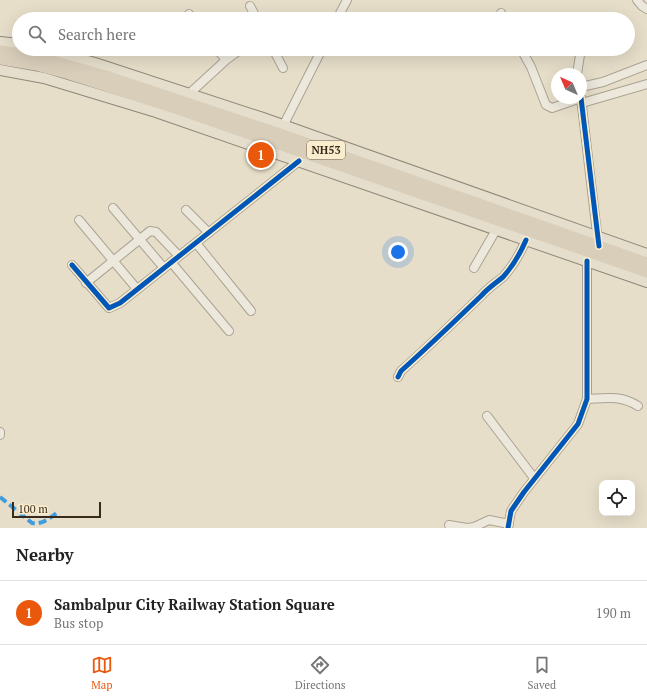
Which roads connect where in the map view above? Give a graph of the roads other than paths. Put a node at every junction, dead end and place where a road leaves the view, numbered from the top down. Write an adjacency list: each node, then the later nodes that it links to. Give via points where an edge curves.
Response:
1 (347, 0): 6 (street)
2 (637, 0): 4 (street)
3 (250, 6): 5 (street)
4 (647, 9)
5 (253, 12)
6 (341, 12)
7 (0, 42): 8 (main road)
8 (12, 43)
9 (0, 51): 10 (highway, NH53)
10 (12, 53)
11 (34, 56): 31 (highway, NH53, via 106,76)
12 (70, 56): 27 (main road)
13 (223, 56): 20 (street)
14 (231, 56): 20 (street)
15 (277, 56): 22 (street)
16 (319, 56): 31 (street)
17 (525, 56): 29 (street, via 546,106 552,108)
18 (580, 56): 23 (street)
19 (0, 59): 31 (highway, NH53, via 66,73)
20 (226, 60): 27 (street)
21 (647, 65): 26 (street, via 603,82)
22 (283, 68)
23 (578, 68)
24 (0, 70): 31 (main road, via 27,74)
25 (647, 84): 28 (street)
26 (587, 85)
27 (189, 94): 31 (main road)
28 (587, 99)
29 (566, 104)
30 (581, 104): 40 (street)
31 (278, 138): 32 (main road); 40 (highway, NH53); 51 (highway, NH53)
32 (299, 161): 36 (main road); 37 (street)
33 (114, 208): 38 (street)
34 (186, 210): 37 (street)
35 (79, 220): 44 (street)
36 (496, 230): 39 (main road); 50 (street)
37 (209, 233): 41 (street)
38 (139, 239): 43 (street, via 150,231 156,232); 44 (street); 49 (street)
39 (526, 240): 45 (main road); 57 (street, via 515,263 502,277 401,371)
40 (598, 241): 42 (main road); 47 (highway, NH53)
41 (196, 243): 43 (street); 55 (street)
42 (647, 254)
43 (179, 256): 46 (street)
44 (113, 261): 53 (street); 54 (street)
45 (587, 261): 52 (main road); 58 (street)
46 (171, 262): 49 (street); 56 (street)
47 (647, 263)
48 (72, 265): 53 (street)
49 (164, 268): 54 (street)
50 (474, 268)
51 (647, 272)
52 (647, 282)
53 (86, 283): 54 (street, via 109,308 120,303)
54 (137, 289)
55 (251, 311)
56 (229, 331)
57 (398, 377)
58 (587, 399): 59 (street, via 617,398); 63 (street, via 578,424)
59 (638, 406)
60 (487, 416): 63 (street)
61 (0, 432): 62 (street)
62 (0, 435)
63 (534, 478): 65 (street, via 511,511)
64 (449, 524): 66 (street)
65 (508, 526): 66 (street, via 489,520)
66 (467, 528)

